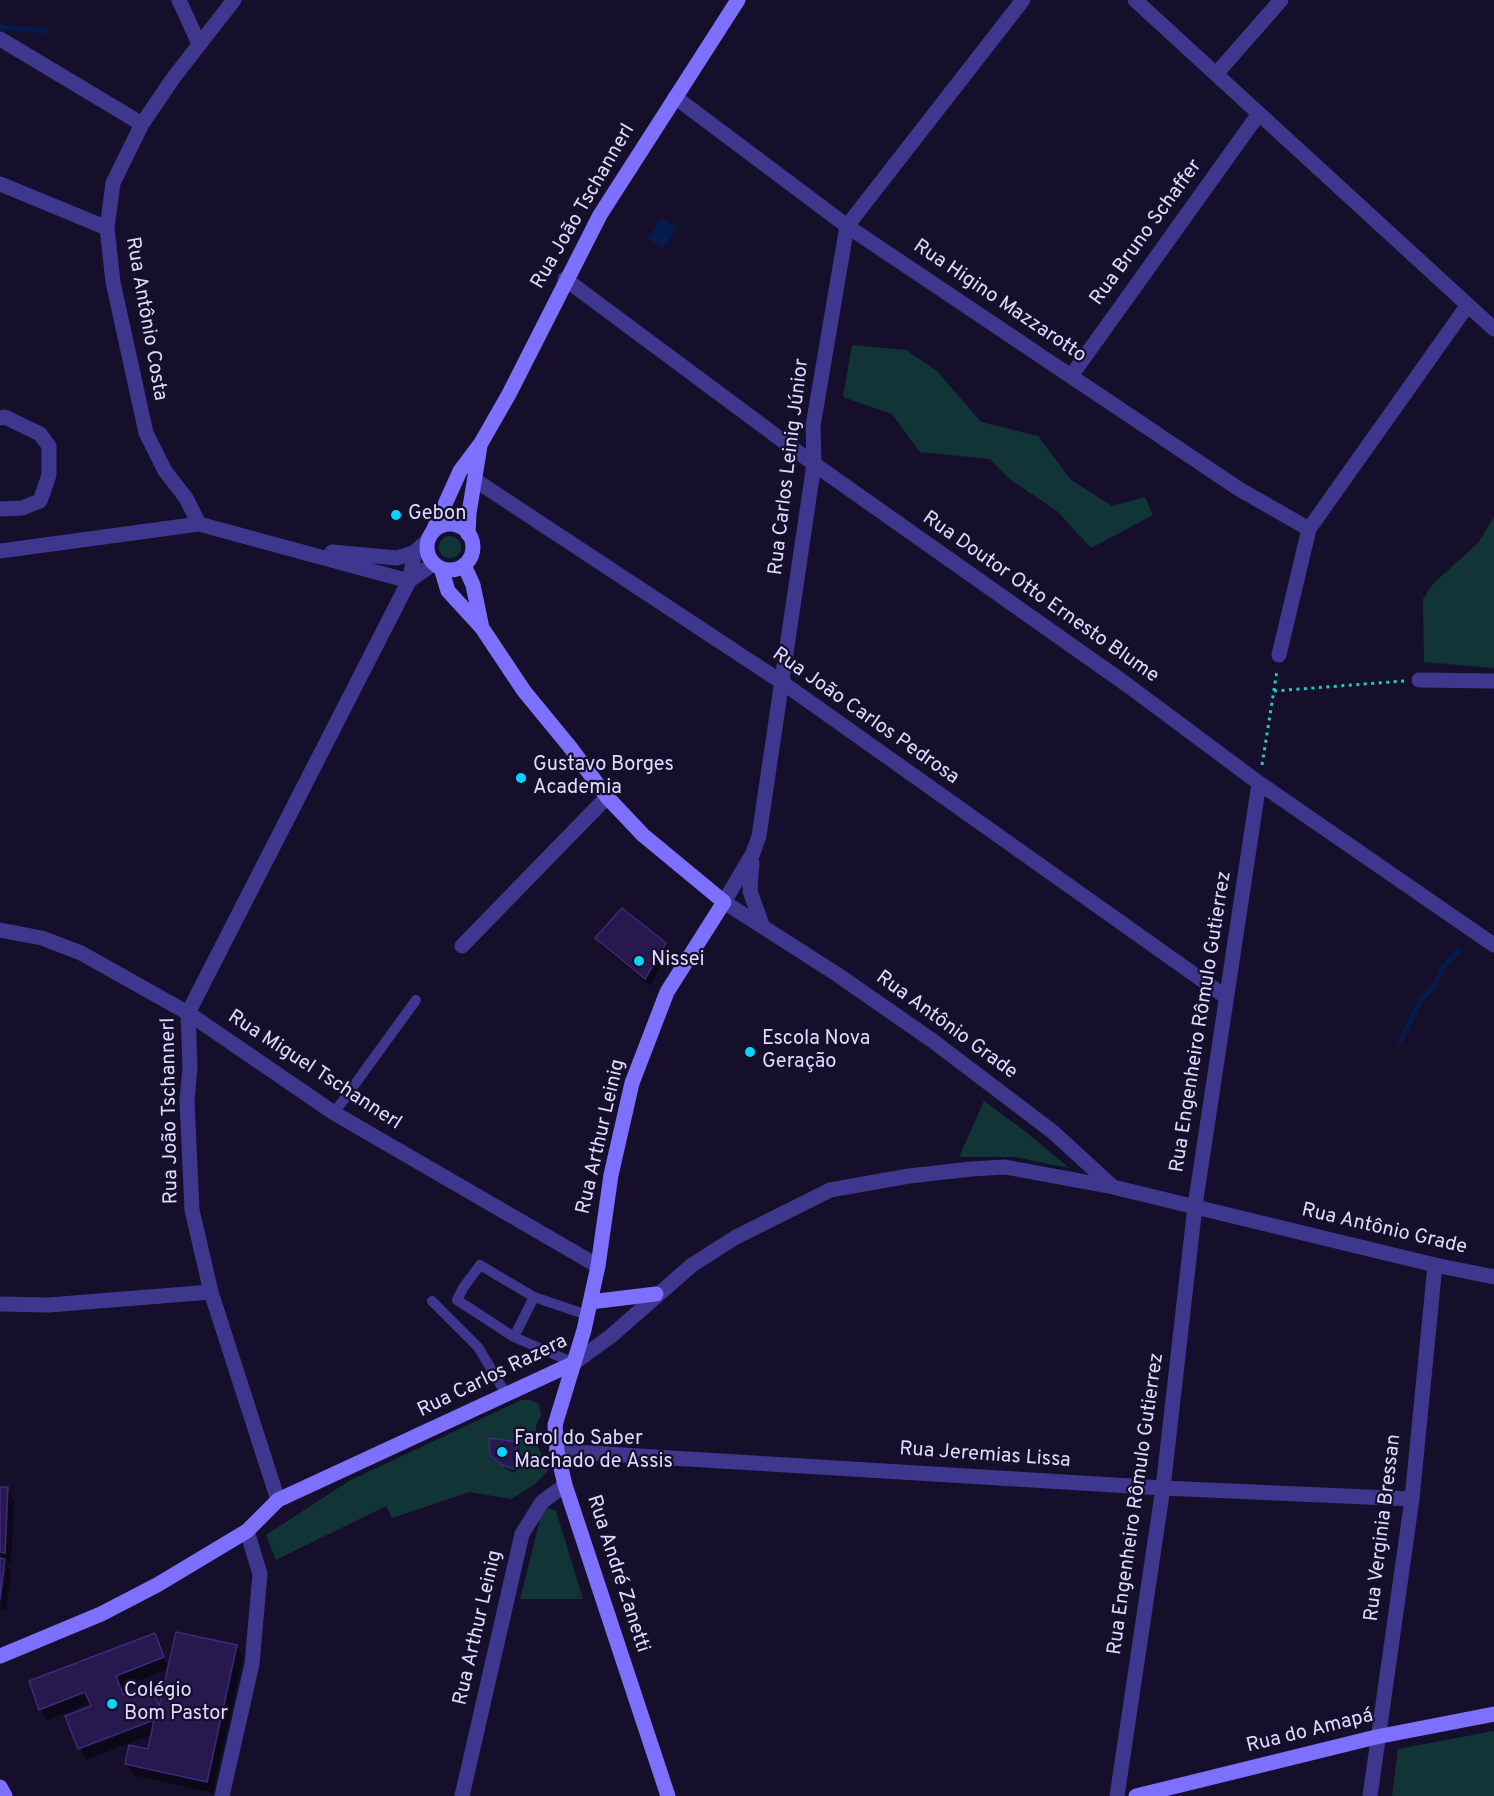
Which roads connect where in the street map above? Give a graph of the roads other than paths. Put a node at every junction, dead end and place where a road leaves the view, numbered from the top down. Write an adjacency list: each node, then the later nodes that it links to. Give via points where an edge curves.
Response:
1 (179, 0): 8 (street)
2 (234, 0): 8 (street, Rua Antônio Costa)
3 (738, 0): 10 (main road, Rua João Tschannerl)
4 (1023, 0): 14 (street, Rua Carlos Leinig Júnior)
5 (1135, 0): 9 (street)
6 (1281, 0): 9 (street)
7 (0, 39): 12 (street)
8 (199, 44): 12 (street, Rua Antônio Costa)
9 (1216, 73): 11 (street)
10 (675, 97): 14 (street, Rua Higino Mazzarotto); 16 (main road, Rua João Tschannerl, via 621,180)
11 (1258, 115): 17 (street); 19 (street, Rua Bruno Schaffer)
12 (142, 124): 15 (street, Rua Antônio Costa, via 113,183)
13 (0, 184): 15 (street)
14 (847, 226): 19 (street, Rua Higino Mazzarotto); 22 (street, Rua Carlos Leinig Júnior, via 813,426)
15 (107, 228): 25 (street, Rua Antônio Costa, via 113,282 146,433)
16 (565, 279): 21 (main road, Rua João Tschannerl); 22 (street, Rua Doutor Otto Ernesto Blume)
17 (1467, 306): 18 (street); 26 (street)
18 (1494, 329)
19 (1071, 376): 26 (street, Rua Higino Mazzarotto, via 1239,489)
20 (0, 418): 24 (street, via 40,434 49,446 49,475 40,501 22,508)
21 (481, 443): 23 (main road, Rua João Tschannerl); 28 (main road, Rua João Tschannerl, via 460,471)
22 (814, 464): 39 (street, Rua Carlos Leinig Júnior); 40 (street, Rua Doutor Otto Ernesto Blume)
23 (474, 480): 27 (main road, Rua João Tschannerl); 39 (street, Rua João Carlos Pedrosa)
24 (0, 509)
25 (199, 525): 29 (street); 30 (street)
26 (1309, 529): 36 (street)
27 (468, 534): 28 (main road, via 455,525 438,527); 32 (main road, via 472,550)
28 (430, 536): 31 (street); 33 (main road, via 427,548)
29 (284, 547): 31 (street, via 398,558); 34 (street)
30 (0, 551)
31 (415, 552): 34 (street, Rua João Tschannerl)
32 (464, 565): 33 (main road, via 449,570); 35 (main road, Rua Antônio Grade, via 473,585)
33 (437, 566): 34 (street, Rua João Tschannerl); 35 (main road, Rua Antônio Grade, via 448,591)
34 (409, 581): 50 (street, Rua João Tschannerl)
35 (482, 628): 41 (main road, Rua Antônio Grade, via 524,691)
36 (1279, 654)
37 (1419, 680): 38 (street)
38 (1494, 681)
39 (783, 683): 42 (street, Rua Carlos Leinig Júnior); 48 (street, Rua João Carlos Pedrosa)
40 (1259, 783): 46 (street, Rua Doutor Otto Ernesto Blume); 48 (street, Rua Engenheiro Rômulo Gutierrez)
41 (607, 797): 43 (main road, Rua Antônio Grade, via 643,835); 47 (street)
42 (753, 853): 43 (street, Rua Carlos Leinig Júnior); 44 (street, Rua Carlos Leinig Júnior, via 750,891)
43 (724, 902): 44 (street, Rua Antônio Grade); 55 (main road, Rua Arthur Leinig, via 666,992 632,1083)
44 (762, 925): 52 (street, Rua Antônio Grade, via 848,981 1002,1092)
45 (0, 930): 50 (street, Rua Miguel Tschannerl, via 42,938 81,953)
46 (1494, 945)
47 (462, 946)
48 (1226, 997): 53 (street, Rua Engenheiro Rômulo Gutierrez)
49 (416, 1000): 51 (lane)
50 (188, 1013): 51 (street, Rua Miguel Tschannerl); 57 (street, Rua João Tschannerl, via 192,1210)
51 (334, 1113): 55 (street, Rua Miguel Tschannerl)
52 (1113, 1187): 53 (street, Rua Antônio Grade); 58 (street, Rua Carlos Razera, via 1005,1167 909,1176 830,1190 736,1236)
53 (1195, 1206): 54 (street, Rua Antônio Grade); 68 (street, Rua Engenheiro Rômulo Gutierrez)
54 (1435, 1265): 56 (street, Rua Antônio Grade); 69 (street, Rua Verginia Bressan)
55 (598, 1266): 62 (main road, Rua Arthur Leinig)
56 (1494, 1277)
57 (211, 1293): 61 (street, via 49,1305); 70 (street, Rua João Tschannerl)
58 (656, 1294): 62 (main road); 64 (street, Rua Carlos Razera, via 611,1336)
59 (534, 1297): 62 (lane); 63 (lane); 63 (lane, via 480,1265 463,1288 457,1300)
60 (432, 1301): 65 (lane, via 478,1347)
61 (0, 1304)
62 (589, 1309): 64 (main road, Rua Arthur Leinig)
63 (514, 1337): 64 (lane)
64 (574, 1363): 65 (main road, Rua Carlos Razera); 66 (main road, Rua André Zanetti, via 555,1425)
65 (506, 1394): 70 (main road, Rua Carlos Razera)
66 (557, 1450): 67 (main road, Rua André Zanetti); 68 (street, Rua Jeremias Lissa)
67 (565, 1485): 78 (street, Rua Arthur Leinig, via 542,1502 522,1534); 79 (main road, Rua André Zanetti)
68 (1163, 1488): 69 (street, Rua Jeremias Lissa); 80 (street, Rua Engenheiro Rômulo Gutierrez)
69 (1412, 1499): 74 (street, Rua Verginia Bressan)
70 (278, 1500): 71 (main road, Rua Carlos Razera)
71 (247, 1531): 72 (main road, Rua Carlos Razera, via 129,1600); 77 (street, via 260,1574 252,1664)
72 (0, 1656)
73 (1494, 1714): 74 (main road, Rua do Amapá)
74 (1377, 1737): 81 (main road, Rua do Amapá); 82 (street, Rua Verginia Bressan)
75 (0, 1787): 76 (main road)
76 (5, 1796)
77 (222, 1796)
78 (462, 1796)
79 (668, 1796)
80 (1117, 1796)
81 (1136, 1796)
82 (1370, 1796)

